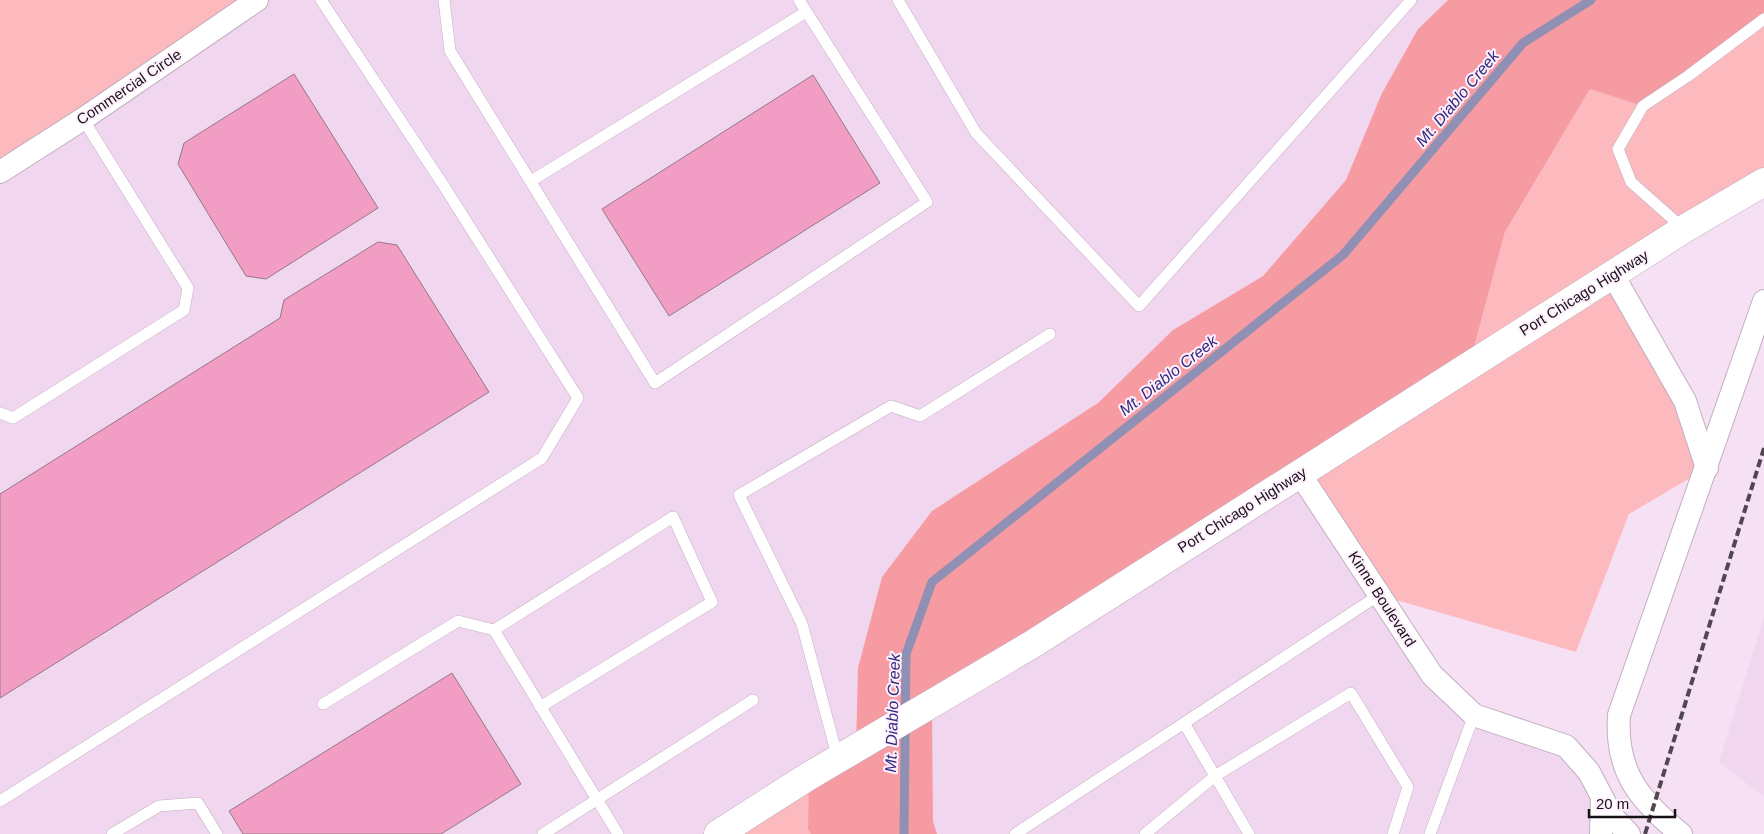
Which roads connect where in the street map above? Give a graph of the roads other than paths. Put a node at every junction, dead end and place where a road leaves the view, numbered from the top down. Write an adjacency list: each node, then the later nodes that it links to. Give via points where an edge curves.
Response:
1 (257, 0): 9 (street, Commercial Circle)
2 (321, 0): 31 (lane, via 578,398 542,458)
3 (444, 0): 11 (lane, via 450,50)
4 (799, 0): 7 (lane)
5 (898, 0): 6 (lane, via 976,133 1139,306)
6 (1411, 0)
7 (806, 12): 11 (lane); 11 (lane, via 927,202 655,383)
8 (1764, 19): 13 (lane, via 1643,106 1618,149 1631,182)
9 (83, 119): 10 (street, Commercial Circle); 17 (lane, via 188,288 184,310 13,418)
10 (0, 172)
11 (531, 181)
12 (1764, 182): 13 (street, Port Chicago Highway)
13 (1684, 229): 14 (street, Port Chicago Highway)
14 (1613, 275): 18 (street, via 1685,401); 19 (street, Port Chicago Highway)
15 (1764, 301): 18 (street)
16 (1050, 334): 27 (lane, via 920,416 891,406 739,495 802,624)
17 (0, 413)
18 (1707, 468): 44 (street, via 1619,715 1617,737 1627,774 1652,811)
19 (1300, 474): 20 (street, Kinne Boulevard); 27 (street, Port Chicago Highway, via 1039,640)
20 (1379, 595): 25 (street, Kinne Boulevard, via 1432,676); 26 (lane)
21 (494, 630): 23 (lane, via 458,621); 24 (lane); 24 (lane, via 673,517 712,602)
22 (754, 700): 30 (lane)
23 (323, 704)
24 (540, 706): 30 (lane)
25 (1474, 715): 29 (street, via 1566,746 1589,772); 41 (lane)
26 (1184, 723): 28 (lane); 37 (lane)
27 (838, 759): 36 (street, Port Chicago Highway)
28 (1215, 776): 38 (lane); 39 (lane); 40 (lane, via 1351,693 1408,788)
29 (1602, 798): 42 (street); 43 (street, via 1612,816)
30 (597, 800): 34 (lane); 35 (lane)
31 (0, 801)
32 (112, 834): 33 (lane, via 159,806 198,803)
33 (217, 834)
34 (543, 834)
35 (618, 834)
36 (718, 834)
37 (1015, 834)
38 (1145, 834)
39 (1249, 834)
40 (1394, 834)
41 (1430, 834)
42 (1601, 834)
43 (1629, 834)
44 (1681, 834)

